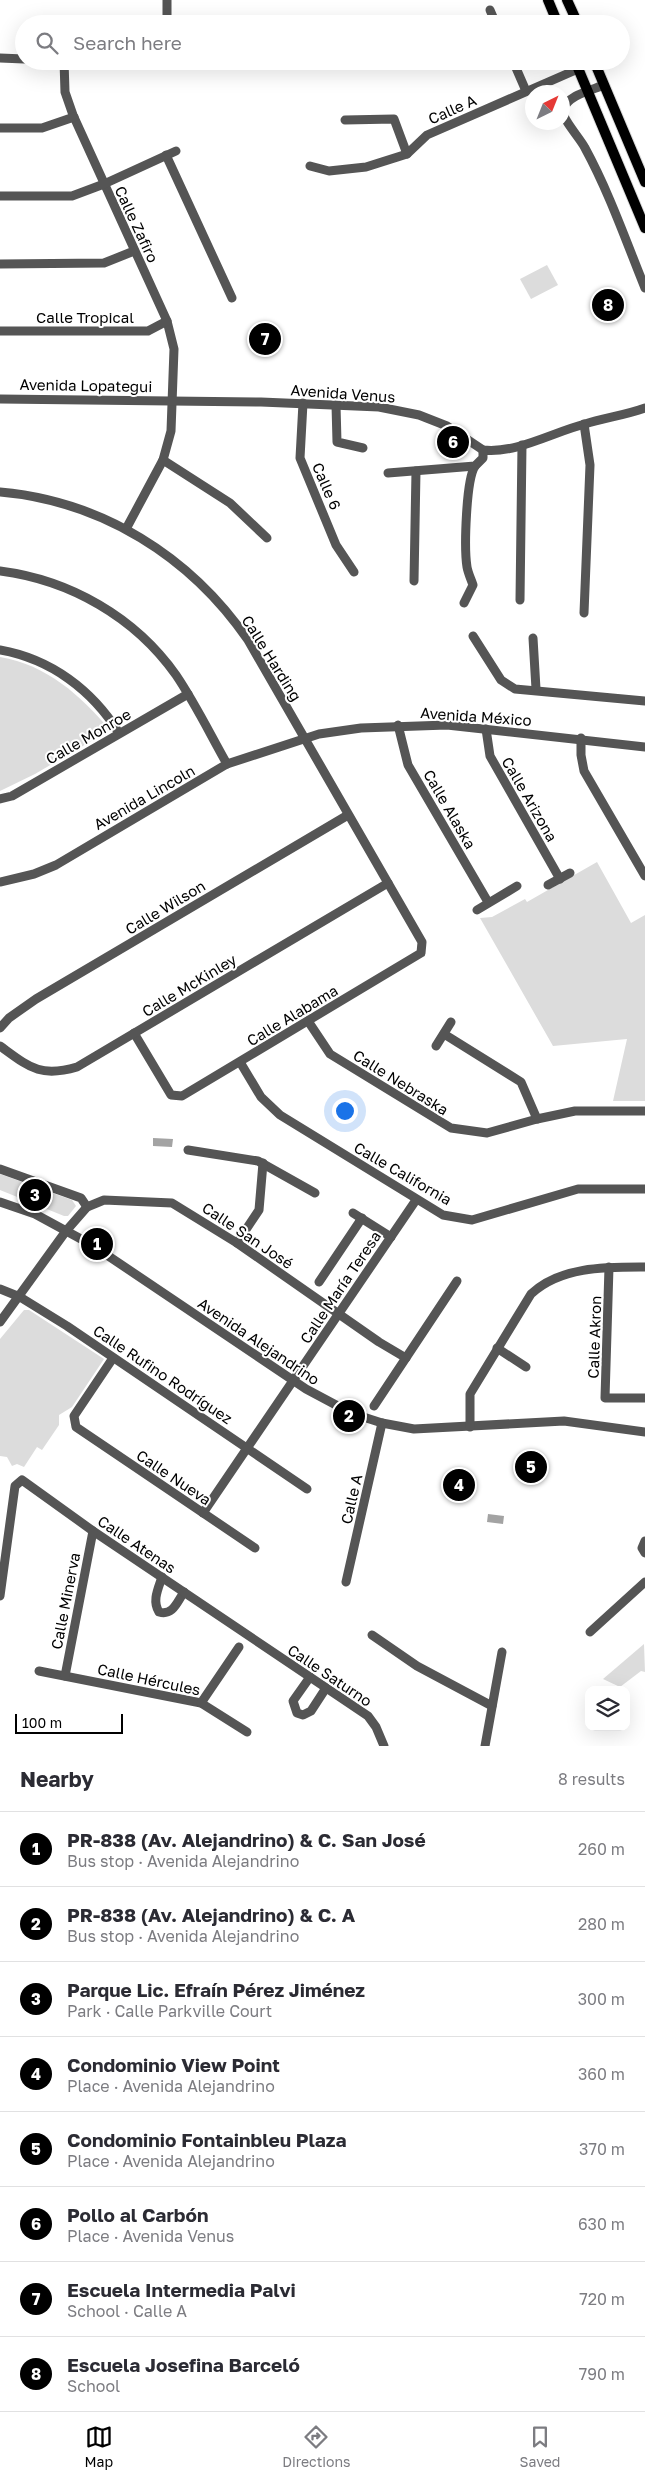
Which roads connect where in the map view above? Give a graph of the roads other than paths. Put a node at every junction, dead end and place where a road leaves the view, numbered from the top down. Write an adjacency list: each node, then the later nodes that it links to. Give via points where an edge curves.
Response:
1 (167, 0): 5 (street)
2 (548, 0): 7 (main road)
3 (567, 0): 8 (main road)
4 (490, 10): 6 (street)
5 (167, 15)
6 (492, 15)
7 (554, 15)
8 (574, 15)
9 (0, 58): 10 (street)
10 (15, 59)
11 (64, 70): 21 (street, Calle Zafiro, via 64,92)
12 (517, 70): 18 (street)
13 (566, 70): 16 (street, Calle A)
14 (578, 70): 20 (main road)
15 (598, 70): 17 (main road)
16 (538, 85)
17 (604, 85): 20 (street); 28 (main road)
18 (525, 89)
19 (525, 91): 25 (street, Calle A, via 427,135)
20 (589, 92): 31 (main road); 34 (street, via 569,101 563,115 578,133 595,166)
21 (74, 117): 23 (street, via 42,128); 29 (street, Calle Zafiro)
22 (345, 120): 25 (street, via 394,119)
23 (0, 128)
24 (176, 151): 26 (street)
25 (407, 154): 27 (street, Calle A, via 366,167 329,171)
26 (166, 155): 29 (street); 35 (street)
27 (310, 166)
28 (645, 182)
29 (104, 184): 30 (street, via 72,196); 32 (street, Calle Zafiro)
30 (0, 196)
31 (645, 228)
32 (134, 251): 33 (street, via 104,263); 36 (street, Calle Zafiro)
33 (0, 264)
34 (645, 288)
35 (232, 298)
36 (168, 321): 37 (street, Calle Tropical, via 148,331); 39 (street, Calle Zafiro, via 174,349)
37 (0, 331)
38 (0, 399): 39 (street, Avenida Lopategui)
39 (173, 400): 40 (street, Avenida Venus); 47 (street, Calle Zafiro, via 171,431)
40 (303, 404): 41 (street, Avenida Venus); 55 (street, Calle 6, via 300,458 336,545)
41 (336, 405): 45 (street, via 337,442); 46 (street, Avenida Venus, via 379,407 418,415 447,426)
42 (645, 408): 43 (street)
43 (584, 424): 44 (street); 59 (street, via 590,465)
44 (522, 445): 46 (street); 57 (street)
45 (363, 448)
46 (484, 450): 48 (street, via 483,458)
47 (163, 460): 52 (street, Calle Zafiro); 53 (street, via 223,498)
48 (475, 466): 49 (street); 58 (street, via 470,473 467,567 473,585)
49 (416, 471): 50 (street); 56 (street)
50 (388, 472)
51 (0, 492): 52 (street, Calle Harding, via 48,499)
52 (126, 529): 69 (street, Calle Harding, via 163,551 223,606 248,640)
53 (267, 538)
54 (0, 571): 64 (street, via 50,582 117,616 146,641)
55 (354, 572)
56 (414, 580)
57 (520, 600)
58 (464, 603)
59 (584, 613)
60 (473, 636): 63 (street, via 500,680 514,689)
61 (534, 638): 63 (street)
62 (0, 650): 68 (street, via 45,664 78,684 104,711)
63 (536, 690): 65 (street)
64 (188, 694): 68 (street, Calle Monroe); 72 (street)
65 (645, 701)
66 (398, 725): 67 (street, Avenida México); 69 (street, Avenida México, via 334,731); 82 (street, Calle Alaska, via 408,765)
67 (486, 729): 70 (street, Avenida México); 77 (street, Calle Arizona, via 490,756)
68 (119, 733): 73 (street, Calle Monroe, via 12,796)
69 (304, 738): 72 (street, Avenida Lincoln); 74 (street, Calle Harding)
70 (581, 738): 71 (street, Avenida México); 76 (street, via 584,771)
71 (645, 747)
72 (227, 764): 78 (street, Avenida Lincoln, via 56,865)
73 (0, 799)
74 (348, 815): 79 (street, Calle Harding); 87 (street, Calle Wilson, via 36,999)
75 (570, 873): 77 (street)
76 (645, 876)
77 (560, 878): 81 (street)
78 (0, 882)
79 (388, 883): 84 (street, Calle Harding); 88 (street, Calle McKinley)
80 (517, 886): 82 (street)
81 (548, 886)
82 (488, 902): 83 (street)
83 (477, 910)
84 (423, 948): 85 (street, Calle Alabama, via 421,953)
85 (308, 1021): 92 (street, Calle Alabama); 94 (street, Calle Nebraska, via 330,1054 450,1128 487,1133)
86 (451, 1022): 89 (street)
87 (0, 1028)
88 (134, 1033): 90 (street, Calle McKinley, via 76,1067 55,1073 31,1068); 92 (street, Calle Alabama, via 171,1095 182,1096)
89 (444, 1034): 91 (street); 94 (street, via 521,1082)
90 (0, 1046)
91 (436, 1046)
92 (240, 1062): 100 (street, Calle California, via 261,1096 280,1115)
93 (645, 1110): 94 (street, Calle Nebraska, via 575,1110)
94 (537, 1118)
95 (188, 1150): 96 (street)
96 (262, 1163): 99 (street); 107 (street, via 259,1210)
97 (0, 1168): 102 (street, via 81,1198)
98 (645, 1189): 100 (street, Calle California, via 578,1189 472,1220 443,1215)
99 (315, 1193)
100 (416, 1200): 106 (street, Calle María Teresa)
101 (0, 1202): 105 (street, Avenida Alejandrino, via 35,1214)
102 (87, 1207): 105 (street); 107 (street, Calle San José, via 104,1200 172,1203)
103 (354, 1213): 104 (street)
104 (362, 1218): 106 (street); 111 (street)
105 (66, 1231): 113 (street); 120 (street, Avenida Alejandrino, via 120,1263)
106 (391, 1237): 114 (street, Calle María Teresa)
107 (237, 1243): 114 (street, Calle San José)
108 (610, 1267): 109 (street); 116 (street, via 587,1268 540,1285); 121 (street, Calle Akron, via 605,1398)
109 (645, 1267)
110 (457, 1281): 118 (street)
111 (319, 1282)
112 (0, 1289): 113 (street, Calle Rufino Rodríguez)
113 (20, 1298): 115 (street); 117 (street, Calle Rufino Rodríguez)
114 (339, 1314): 118 (street, Calle San José); 120 (street, Calle María Teresa)
115 (0, 1322)
116 (497, 1348): 119 (street); 124 (street, via 470,1394)
117 (113, 1358): 126 (street, Calle Rufino Rodríguez); 128 (street, Calle Nueva, via 74,1416 74,1424)
118 (406, 1358): 122 (street)
119 (526, 1366)
120 (293, 1381): 123 (street, Avenida Alejandrino, via 334,1405); 126 (street, Calle María Teresa)
121 (645, 1398)
122 (374, 1406)
123 (382, 1423): 124 (street, Avenida Alejandrino, via 414,1429); 134 (street, Calle A)
124 (470, 1427): 125 (street, Avenida Alejandrino, via 564,1421)
125 (645, 1432)
126 (248, 1447): 127 (street, Calle Rufino Rodríguez); 128 (street, Calle María Teresa)
127 (307, 1489)
128 (203, 1513): 131 (street, Calle Nueva)
129 (93, 1531): 133 (street, Calle Atenas); 137 (street, Calle Atenas, via 22,1480 16,1483); 143 (street, Calle Minerva)
130 (645, 1541): 132 (street, via 642,1548)
131 (255, 1548)
132 (645, 1552)
133 (162, 1577): 136 (street, Calle Atenas); 136 (street, via 155,1600 159,1612 170,1612)
134 (346, 1582)
135 (645, 1582): 138 (street)
136 (184, 1592): 140 (street, Calle Atenas)
137 (0, 1596)
138 (590, 1632)
139 (372, 1635): 147 (street, via 417,1666)
140 (245, 1639): 144 (street, Calle Saturno); 146 (street)
141 (502, 1652): 147 (street)
142 (39, 1671): 143 (street, Calle Hércules)
143 (65, 1676): 146 (street, Calle Hércules)
144 (310, 1677): 145 (street, Calle Saturno); 145 (street, via 293,1701 297,1713 304,1715 311,1711)
145 (326, 1688): 149 (street, Calle Saturno, via 368,1716)
146 (201, 1703): 148 (street, Calle Hércules)
147 (492, 1706): 150 (street)
148 (246, 1732)
149 (384, 1746)
150 (485, 1746)

